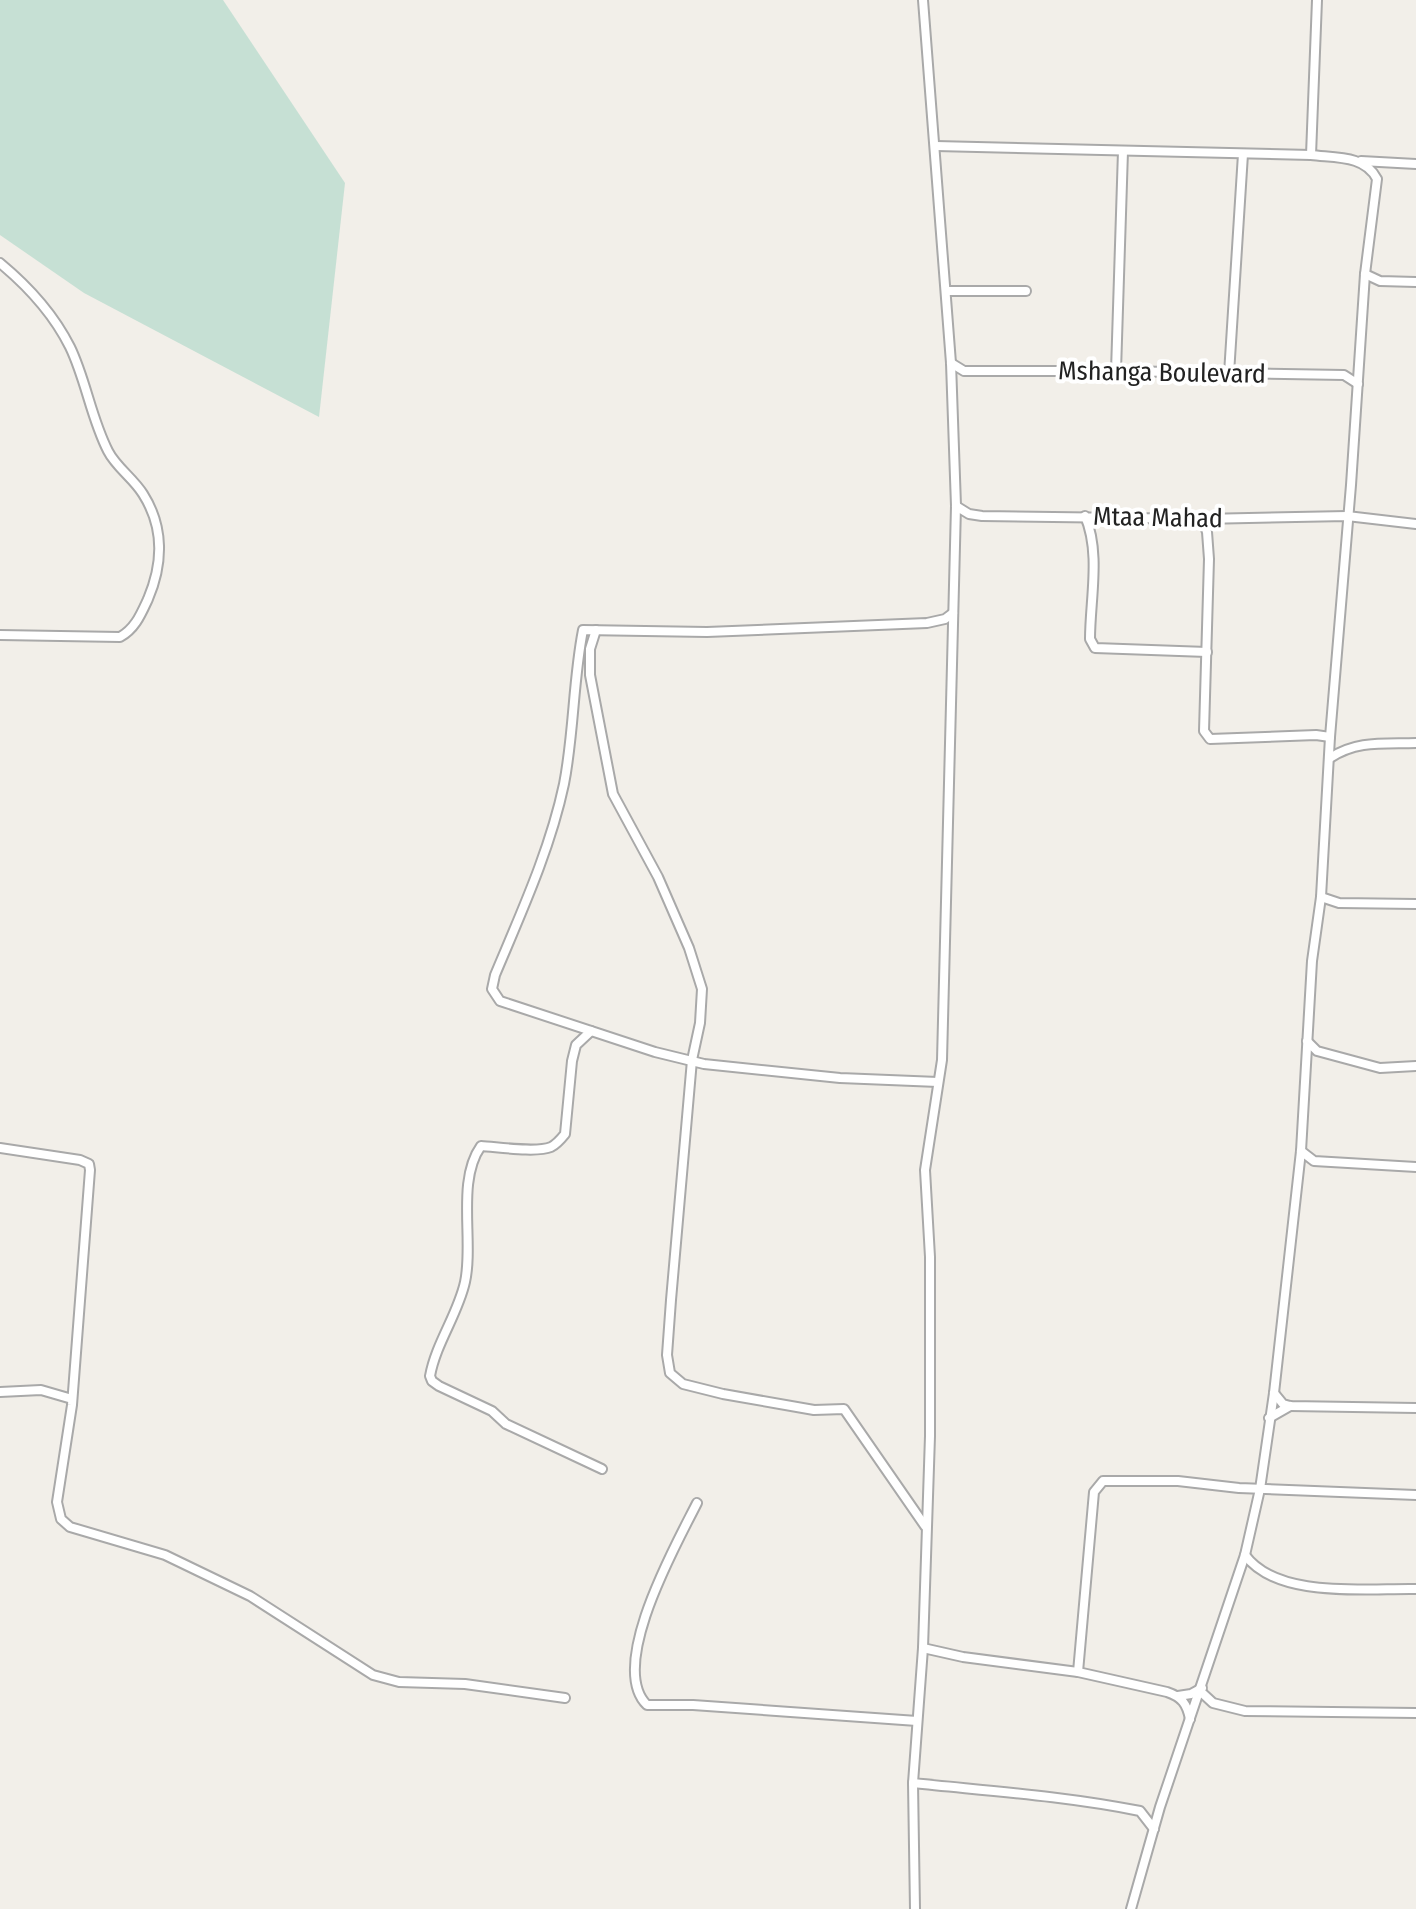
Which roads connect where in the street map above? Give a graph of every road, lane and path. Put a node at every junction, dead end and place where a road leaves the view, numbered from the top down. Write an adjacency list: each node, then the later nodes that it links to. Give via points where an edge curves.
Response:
1 (923, 0): 3 (street)
2 (1317, 0): 6 (street)
3 (936, 146): 4 (street); 14 (street)
4 (1123, 151): 5 (street); 19 (street)
5 (1243, 154): 6 (street); 20 (street)
6 (1311, 155): 7 (street)
7 (1360, 161): 8 (street); 10 (street)
8 (1392, 163): 9 (street); 10 (street)
9 (1416, 164)
10 (1377, 179): 12 (street)
11 (0, 263): 33 (street, via 36,295 71,350 109,454 143,494 155,521 160,558 157,577 131,632 120,637)
12 (1365, 274): 13 (street, via 1380,281); 17 (street)
13 (1416, 282)
14 (946, 291): 15 (street); 16 (street)
15 (1026, 291)
16 (951, 363): 18 (street); 23 (street)
17 (1359, 364): 21 (street); 22 (street)
18 (964, 371): 19 (street, Mshanga Boulevard); 23 (street)
19 (1116, 371): 20 (street, Mshanga Boulevard)
20 (1229, 374): 21 (street, Mshanga Boulevard)
21 (1344, 375): 22 (street)
22 (1358, 384): 27 (street)
23 (951, 387): 24 (street)
24 (956, 506): 25 (street); 30 (street)
25 (969, 514): 26 (street, Mtaa Mahad); 30 (street)
26 (1085, 516): 28 (street, Mtaa Mahad); 34 (street, via 1093,549 1090,639 1095,648)
27 (1347, 516): 28 (street, Mtaa Mahad); 29 (street, Mtaa Mahad); 35 (street)
28 (1202, 519): 34 (street, via 1209,559)
29 (1416, 524)
30 (955, 527): 31 (street)
31 (953, 613): 32 (street, via 927,623 707,632); 53 (street)
32 (596, 630): 43 (street, via 583,630 560,799 535,882 492,989 500,1001); 47 (street, via 590,675 613,794 658,877 699,978)
33 (0, 635)
34 (1207, 652): 35 (street, via 1204,731 1210,739)
35 (1330, 736): 37 (street); 38 (street)
36 (1416, 743): 37 (street)
37 (1346, 747): 38 (street)
38 (1330, 758): 39 (street)
39 (1321, 897): 40 (street); 42 (street)
40 (1333, 902): 41 (street); 42 (street)
41 (1416, 904)
42 (1318, 912): 45 (street)
43 (570, 1024): 44 (street); 46 (street)
44 (591, 1031): 46 (street); 50 (street)
45 (1307, 1041): 48 (street); 49 (street)
46 (576, 1045): 63 (street, via 560,1141 542,1149 481,1146 474,1155 465,1283 430,1376 506,1424)
47 (695, 1047): 50 (street); 51 (street)
48 (1317, 1051): 49 (street); 52 (street, via 1380,1068)
49 (1306, 1056): 55 (street)
50 (678, 1058): 51 (street)
51 (692, 1060): 53 (street, via 840,1078); 67 (street, via 667,1355 670,1373 683,1384 723,1394 814,1410 844,1409)
52 (1416, 1066)
53 (938, 1082): 67 (street, via 925,1170 930,1436)
54 (0, 1148): 59 (street, via 89,1164)
55 (1301, 1151): 56 (street, via 1314,1161); 58 (street)
56 (1416, 1167)
57 (0, 1392): 59 (street, via 41,1390)
58 (1274, 1393): 60 (street); 62 (street)
59 (72, 1399): 76 (street, via 57,1502 61,1519 70,1527 165,1555 250,1596 373,1675)
60 (1290, 1406): 61 (street); 62 (street)
61 (1416, 1408)
62 (1269, 1418): 64 (street)
63 (602, 1469)
64 (1260, 1489): 65 (street); 68 (street); 73 (street, via 1108,1479 1097,1487)
65 (1416, 1495)
66 (697, 1503): 78 (street, via 645,1619 635,1673 647,1705)
67 (925, 1527): 70 (street)
68 (1245, 1555): 69 (street, via 1254,1568 1274,1578 1311,1587); 74 (street)
69 (1416, 1589)
70 (923, 1648): 71 (street); 72 (street)
71 (940, 1652): 72 (street); 73 (street)
72 (922, 1661): 78 (street)
73 (1078, 1672): 75 (street)
74 (1201, 1690): 75 (street); 77 (street, via 1213,1703 1245,1711); 79 (street)
75 (1178, 1696): 79 (street)
76 (565, 1698)
77 (1416, 1713)
78 (917, 1721): 80 (street)
79 (1191, 1723): 81 (street)
80 (913, 1783): 82 (street); 84 (street)
81 (1162, 1801): 82 (street); 83 (street)
82 (1140, 1811): 83 (street)
83 (1154, 1829): 85 (street)
84 (915, 1909)
85 (1131, 1909)

